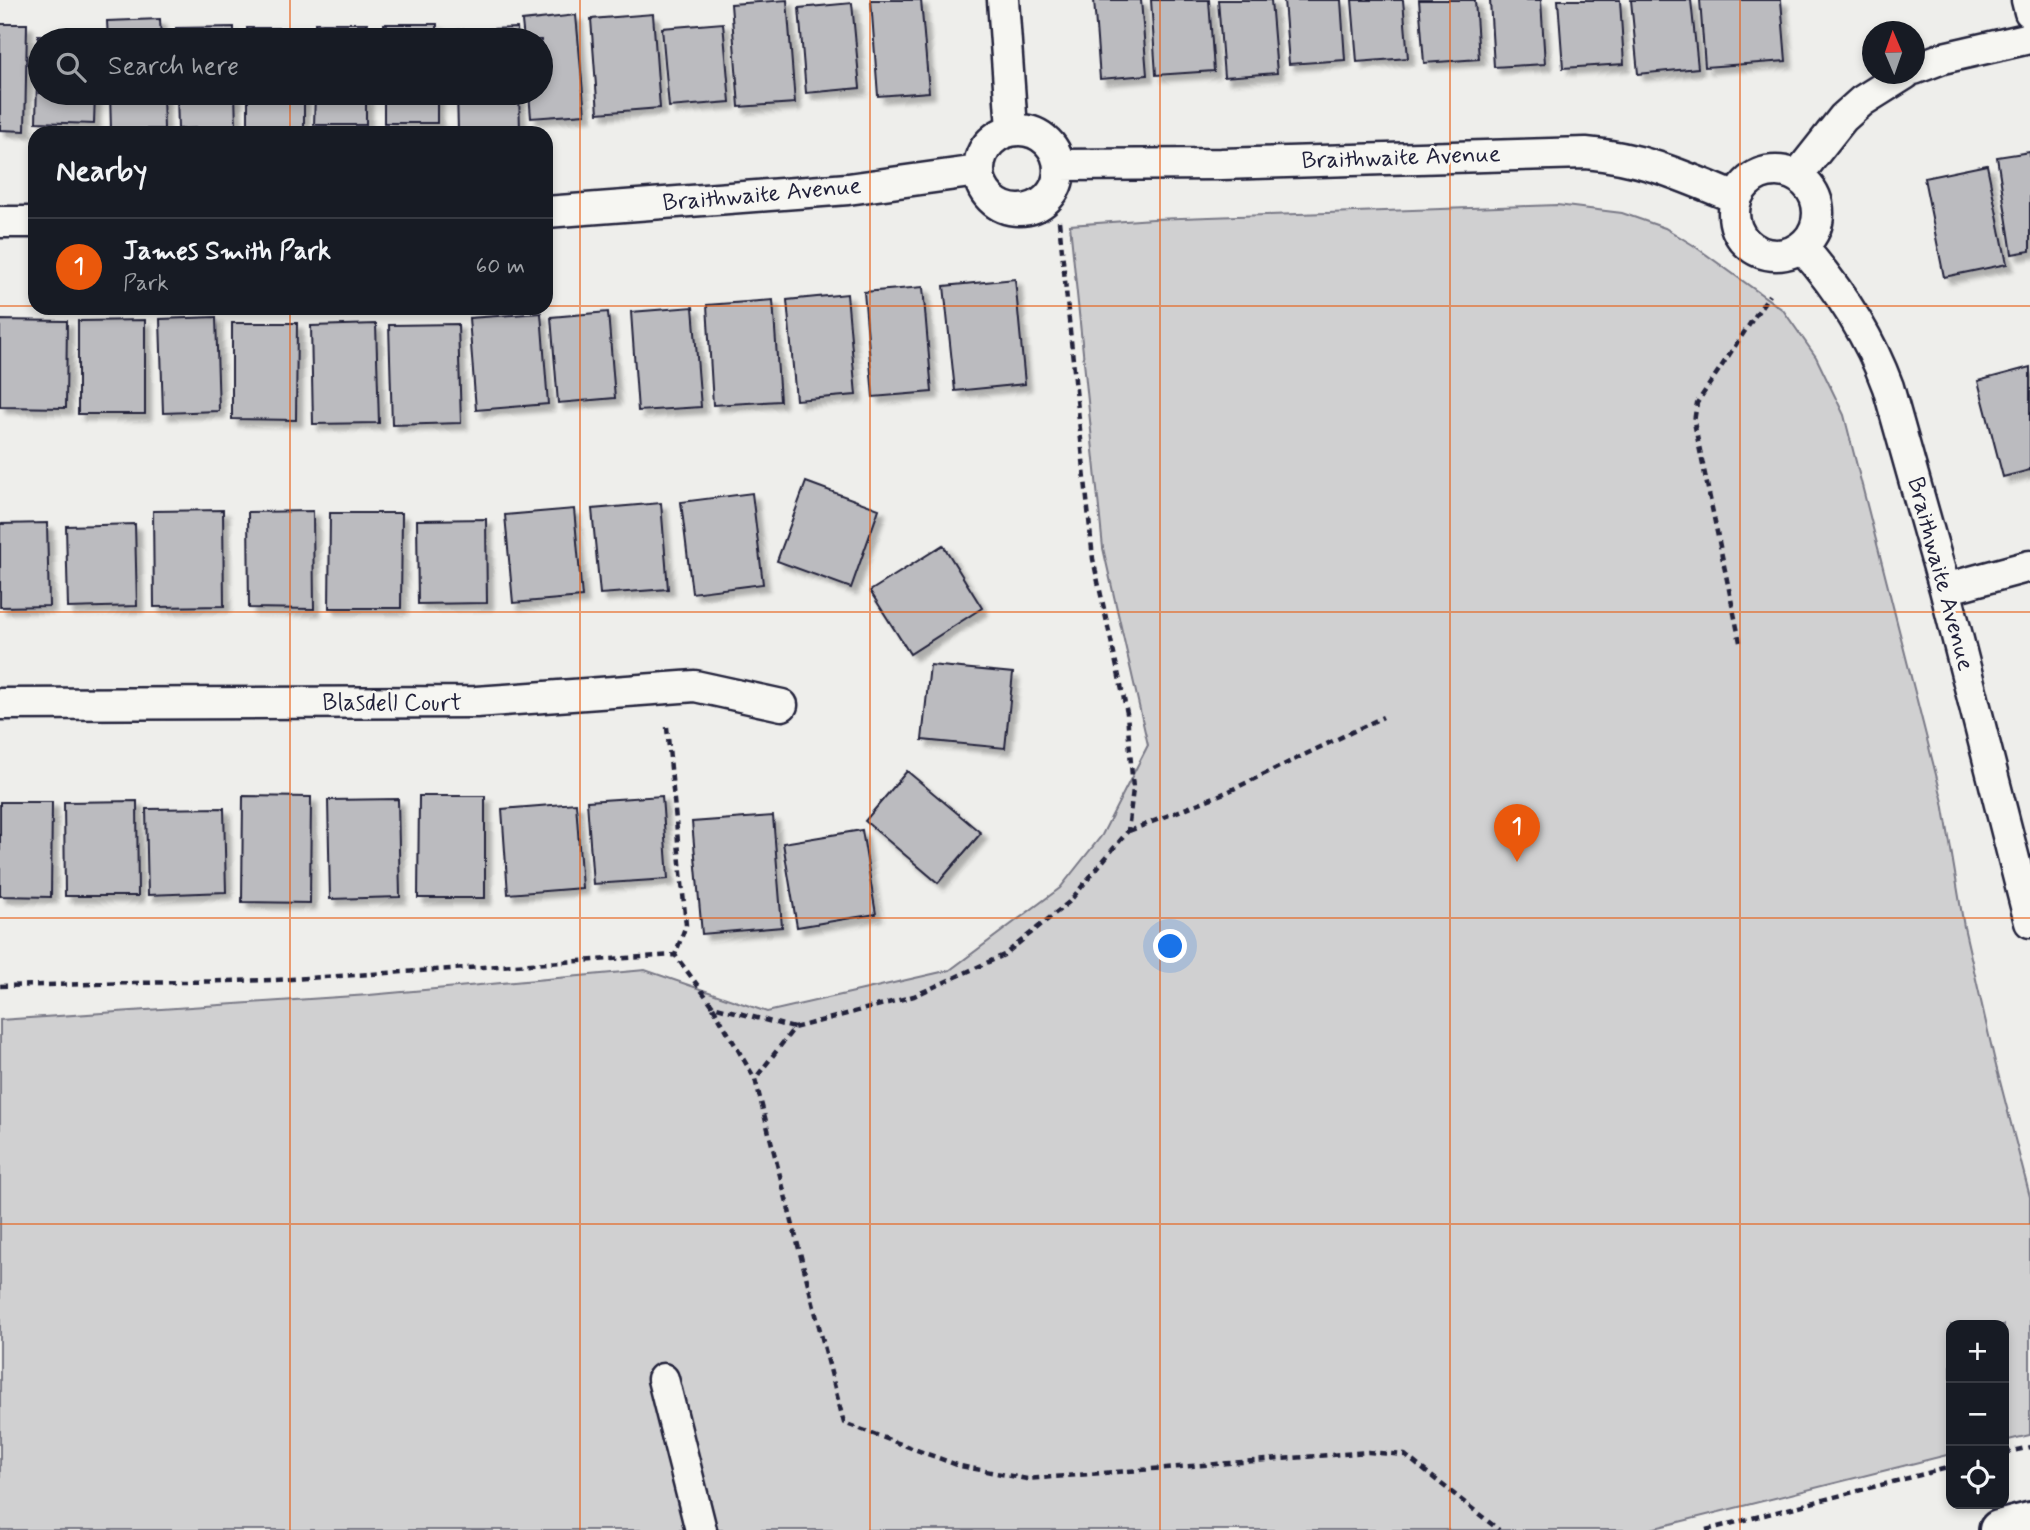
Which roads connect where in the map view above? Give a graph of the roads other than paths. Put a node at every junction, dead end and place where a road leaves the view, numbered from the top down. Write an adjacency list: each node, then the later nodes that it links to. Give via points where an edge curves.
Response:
1 (1003, 0): 7 (street)
2 (2027, 0): 3 (street)
3 (2030, 12)
4 (2030, 37): 5 (street)
5 (1925, 65)
6 (1889, 84): 10 (street, via 1843,118)
7 (1012, 129): 8 (street, via 1047,140); 9 (street, via 991,140 981,154)
8 (1059, 165): 9 (street, via 1055,190 1043,203 1027,210 1009,210 993,202 982,188); 11 (street, Braithwaite Avenue, via 1586,153 1645,162)
9 (978, 171): 12 (street, Braithwaite Avenue, via 848,188)
10 (1797, 176): 11 (street, via 1783,171 1754,176); 15 (street, via 1808,185 1818,210 1817,224)
11 (1736, 198): 15 (street, via 1734,225 1750,247 1776,256)
12 (553, 211)
13 (0, 222): 14 (street)
14 (28, 222)
15 (1802, 247): 17 (street, Braithwaite Avenue, via 1849,307 1878,360)
16 (2030, 566): 17 (street)
17 (1945, 589): 20 (street, Braithwaite Avenue)
18 (0, 704): 19 (street, Blasdell Court, via 476,702 695,686)
19 (782, 705)
20 (2030, 922)
21 (663, 1379): 23 (street)
22 (2030, 1522): 24 (main road)
23 (701, 1530)
24 (1999, 1530)

